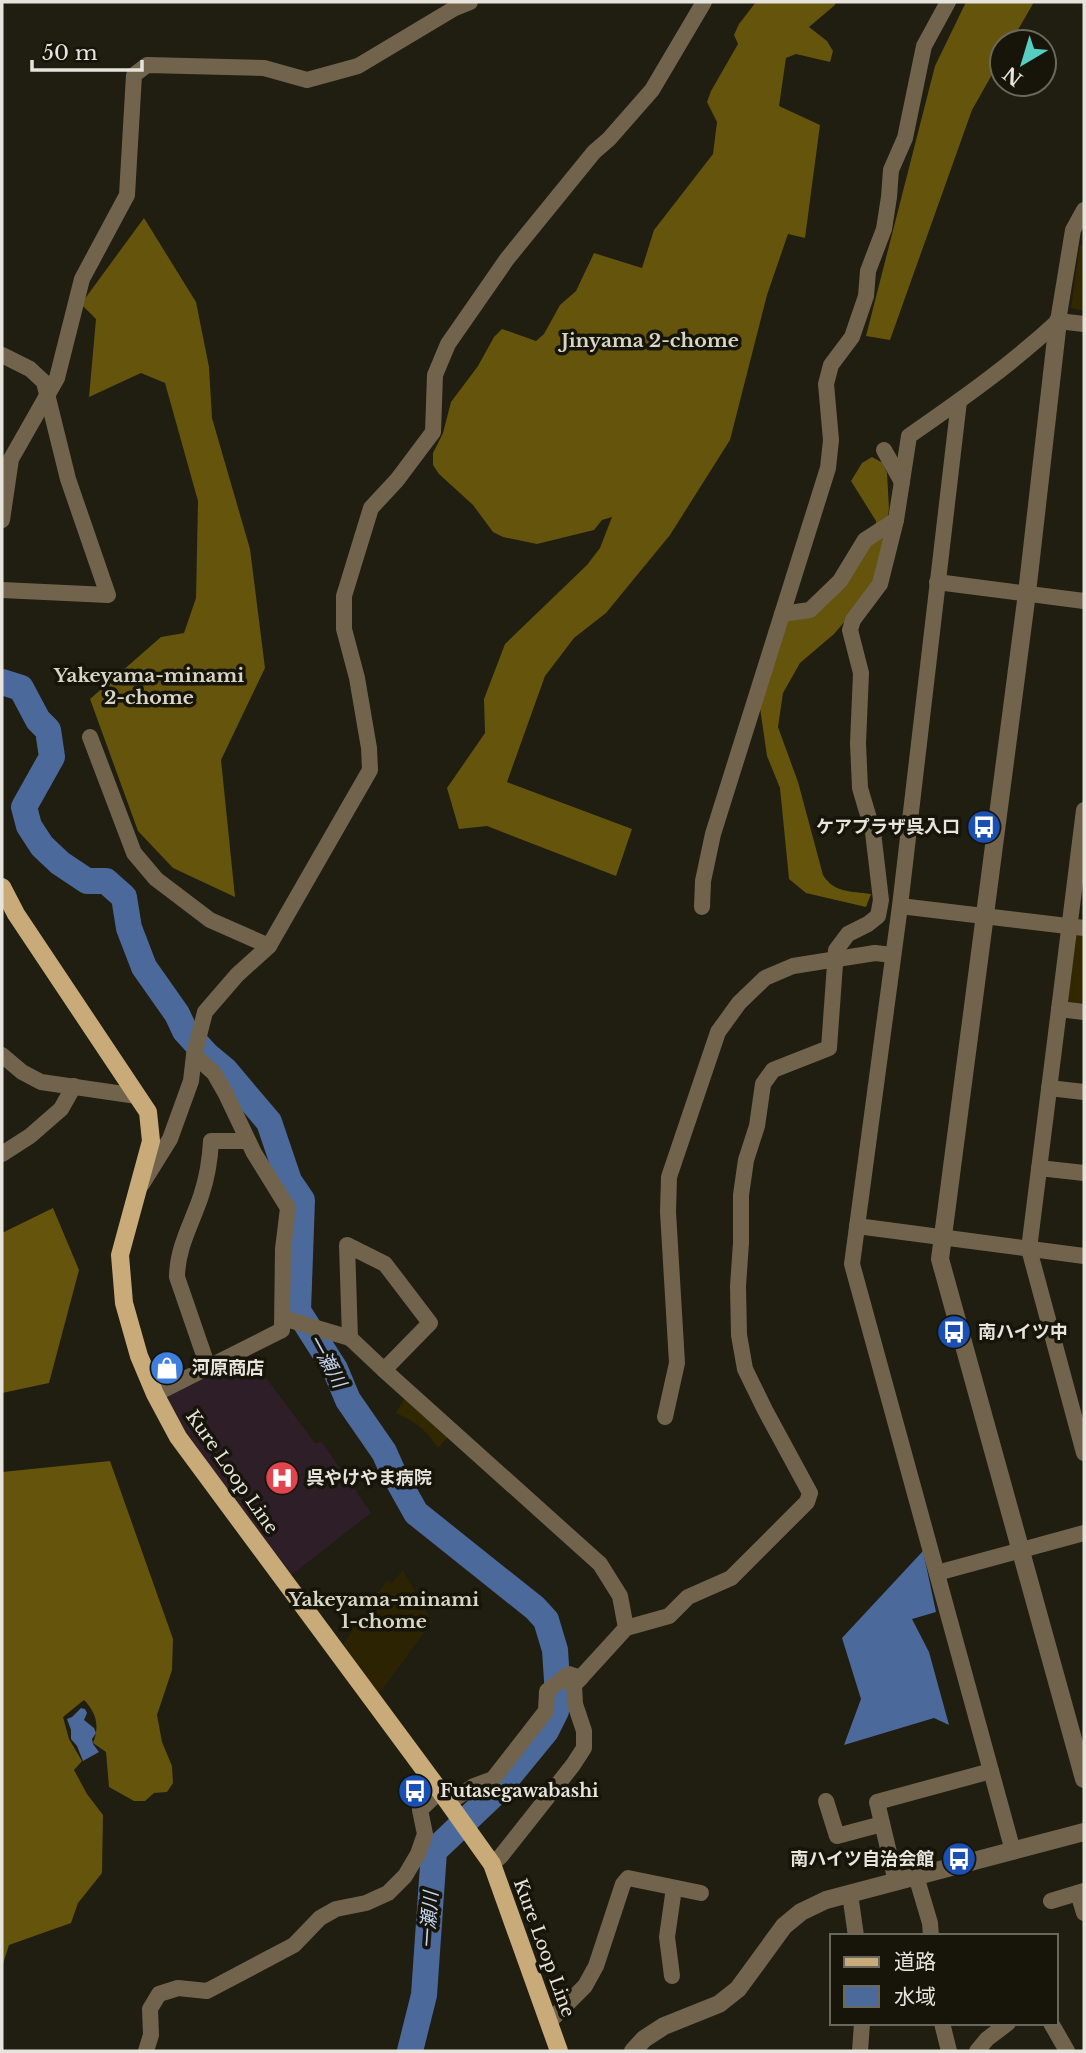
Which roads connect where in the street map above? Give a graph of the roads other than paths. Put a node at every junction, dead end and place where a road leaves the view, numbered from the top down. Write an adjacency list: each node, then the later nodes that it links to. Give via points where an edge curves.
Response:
1 (470, 2): 8 (street, via 358,66 307,80 264,68 146,65 134,75 127,195 82,279 57,378)
2 (704, 2): 28 (street, via 652,90 594,152 507,259 449,344 435,375 433,432 371,508 344,596 344,629 357,678 370,770)
3 (948, 2): 19 (street, via 924,46 905,138 891,170 884,229 868,271 866,296 852,337 831,365 828,468)
4 (1084, 210): 5 (street, via 1073,230)
5 (1058, 321): 6 (street); 9 (street); 17 (street)
6 (1084, 324)
7 (2, 355): 8 (street, via 44,382)
8 (47, 397): 11 (street); 16 (street, via 68,479 108,594)
9 (959, 401): 12 (street, via 909,436); 15 (street)
10 (884, 450): 12 (street)
11 (5, 473): 13 (street)
12 (902, 482): 14 (street)
13 (2, 520)
14 (896, 520): 19 (street, via 865,540 840,581 810,610); 30 (street, via 880,584 850,630 861,673 860,788 873,832 881,900 878,916 848,934)
15 (937, 582): 17 (street); 24 (street)
16 (2, 590)
17 (1027, 593): 18 (street); 26 (street)
18 (1084, 601)
19 (782, 614): 25 (street, via 713,834)
20 (90, 737): 28 (street, via 134,853 156,879 210,920)
21 (1084, 810): 22 (street)
22 (1082, 846): 27 (street)
23 (2, 887): 38 (main road, Kure Loop Line)
24 (900, 906): 26 (street); 29 (street)
25 (702, 907)
26 (984, 916): 27 (street); 45 (street)
27 (1077, 927): 31 (street)
28 (269, 946): 34 (street, via 205,1012)
29 (893, 955): 30 (street, via 875,953); 44 (street)
30 (834, 960): 53 (street, via 793,966 765,978 718,1032 668,1177 677,1363); 58 (street, via 829,1048 773,1070 763,1084 741,1195 739,1335 745,1368 810,1493 807,1502 731,1578 688,1597 669,1616)
31 (1059, 1009): 32 (street); 36 (street)
32 (1084, 1012)
33 (2, 1055): 35 (street, via 41,1082)
34 (194, 1055): 39 (street, via 214,1073); 43 (street, via 191,1081 170,1139)
35 (75, 1086): 38 (street); 40 (street, via 61,1109)
36 (1049, 1088): 37 (street); 41 (street)
37 (1084, 1092)
38 (137, 1096): 43 (main road, Kure Loop Line, via 148,1112 151,1141)
39 (248, 1140): 48 (street, via 288,1208); 50 (street, via 211,1142 210,1165 177,1265)
40 (2, 1154)
41 (1039, 1168): 42 (street); 46 (street)
42 (1084, 1173)
43 (139, 1189): 52 (main road, Kure Loop Line, via 120,1255 124,1303)
44 (857, 1226): 45 (street); 57 (street, via 852,1264)
45 (943, 1238): 46 (street); 56 (street, via 940,1259)
46 (1029, 1249): 47 (street); 54 (street)
47 (1084, 1256)
48 (283, 1318): 49 (street); 50 (street, via 282,1331)
49 (350, 1338): 51 (street); 51 (street, via 347,1245 385,1264 430,1323)
50 (208, 1367): 52 (street)
51 (383, 1370): 58 (street, via 600,1564 620,1596)
52 (155, 1394): 62 (main road, Kure Loop Line, via 178,1437)
53 (665, 1417)
54 (1084, 1453)
55 (1084, 1533): 56 (street)
56 (1021, 1550): 57 (street); 61 (street)
57 (937, 1573): 60 (street)
58 (626, 1628): 59 (street)
59 (582, 1678): 62 (street, via 569,1674 547,1691 546,1711 493,1779); 67 (street, via 574,1685 584,1748)
60 (991, 1771): 64 (street, via 877,1802); 66 (street)
61 (1084, 1779)
62 (447, 1801): 67 (main road, Kure Loop Line); 84 (street, via 420,1810 425,1834 418,1854 388,1893 336,1909 320,1918 294,1945 207,1991 178,1988 159,1994 150,2009)
63 (827, 1801): 64 (street, via 837,1836)
64 (882, 1824): 69 (street)
65 (1084, 1832): 66 (street)
66 (1013, 1851): 68 (street)
67 (492, 1864): 79 (main road, Kure Loop Line)
68 (916, 1876): 69 (street); 77 (street)
69 (896, 1882): 73 (street)
70 (674, 1888): 72 (street); 78 (street, via 667,1937); 79 (street, via 628,1878 596,1966 585,1986)
71 (1081, 1892): 74 (street); 75 (street)
72 (701, 1893)
73 (850, 1894): 76 (street); 86 (street, via 801,1912 784,1926 738,1989 719,2004 664,2026)
74 (1051, 1901)
75 (1084, 1913)
76 (856, 1934)
77 (931, 1934)
78 (672, 1976)
79 (549, 2022): 85 (main road, Kure Loop Line)
80 (862, 2025): 87 (street)
81 (942, 2025): 88 (street)
82 (1005, 2025): 89 (street)
83 (1052, 2025): 90 (street)
84 (146, 2051)
85 (559, 2051)
86 (634, 2051)
87 (860, 2051)
88 (949, 2051)
89 (977, 2051)
90 (1067, 2051)

